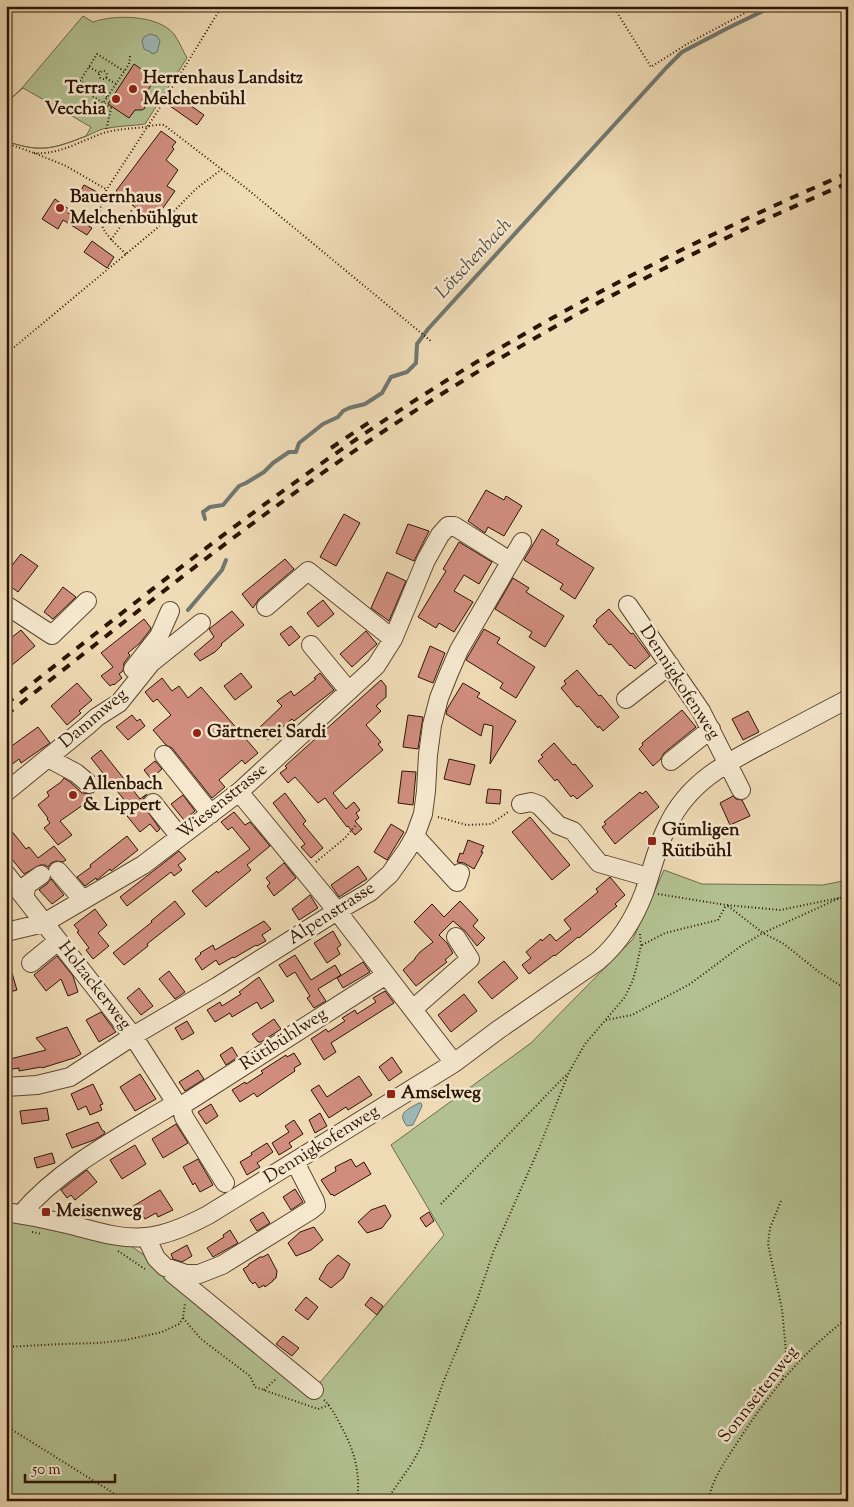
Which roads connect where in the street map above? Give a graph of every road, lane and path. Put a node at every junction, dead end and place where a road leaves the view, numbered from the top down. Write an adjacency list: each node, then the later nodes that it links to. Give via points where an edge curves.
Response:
1 (222, 6): 13 (path)
2 (613, 6): 3 (path, via 651,67)
3 (758, 6)
4 (130, 56): 6 (path)
5 (89, 67): 6 (path, via 97,54); 7 (path); 10 (path, via 80,81)
6 (124, 71): 9 (path)
7 (100, 73): 8 (path, via 101,79); 8 (path, via 106,72)
8 (106, 78): 9 (path)
9 (116, 84): 11 (path)
10 (86, 85): 11 (path); 12 (path, via 83,90)
11 (107, 97): 12 (path)
12 (104, 102): 14 (path, via 111,108)
13 (147, 127): 14 (path); 17 (path, via 164,125); 18 (path)
14 (106, 132): 16 (path, via 50,153)
15 (6, 143): 16 (path)
16 (34, 152): 18 (path, via 79,172)
17 (222, 169): 21 (path); 22 (path)
18 (107, 189): 20 (path, via 100,202 100,218 104,233)
19 (132, 210): 20 (path)
20 (111, 240): 21 (path)
21 (126, 254): 23 (path)
22 (432, 342)
23 (6, 354)
24 (522, 542): 25 (street, Alpenstrasse)
25 (510, 561): 32 (street, Wiesenstrasse, via 454,526 448,526 426,560); 51 (street, Alpenstrasse, via 459,650 439,698 432,726)
26 (88, 601): 27 (street, via 52,635)
27 (6, 605)
28 (628, 605): 34 (street, Dennigkofenweg)
29 (266, 608): 32 (street, via 308,571)
30 (170, 611): 38 (street, via 159,636)
31 (201, 623): 38 (street, Dammweg, via 151,663 119,703)
32 (393, 639): 35 (street, Wiesenstrasse, via 376,666)
33 (311, 645): 35 (street)
34 (670, 665): 36 (street); 39 (street, Dennigkofenweg)
35 (349, 691): 47 (street, Wiesenstrasse)
36 (626, 699)
37 (848, 699): 43 (street, Dennigkofenweg)
38 (97, 717): 41 (street, Dammweg)
39 (711, 729): 42 (street); 43 (street, Dennigkofenweg)
40 (164, 755): 50 (street)
41 (48, 758): 44 (street); 46 (street, Dammweg)
42 (671, 761)
43 (727, 762): 45 (street); 60 (street, Dennigkofenweg, via 697,785 677,809 663,835)
44 (89, 784)
45 (741, 790)
46 (6, 792)
47 (239, 792): 50 (street, Wiesenstrasse); 56 (street)
48 (153, 803): 54 (street)
49 (521, 804): 51 (path, via 491,824 467,825); 60 (street, via 531,802 539,805 558,825 573,832 599,863)
50 (211, 814): 54 (street, Wiesenstrasse)
51 (422, 814): 53 (street, Alpenstrasse)
52 (356, 824): 56 (path, via 345,838)
53 (415, 836): 57 (street, via 457,882); 66 (street, Alpenstrasse, via 390,874 370,892)
54 (180, 837): 64 (street, Wiesenstrasse, via 143,865)
55 (58, 871): 64 (street)
56 (305, 871): 66 (street)
57 (460, 873)
58 (6, 874): 63 (street, Holzackerweg)
59 (41, 875): 63 (street, via 27,885)
60 (646, 884): 65 (path); 78 (street, Dennigkofenweg, via 632,918 605,955)
61 (844, 896): 62 (path); 65 (path, via 780,910); 69 (path)
62 (848, 896)
63 (24, 897): 67 (street, Holzackerweg)
64 (83, 900): 67 (street, Wiesenstrasse)
65 (726, 905): 69 (path); 76 (path, via 718,920 665,933 641,945 638,965 625,997)
66 (337, 911): 73 (street); 77 (street, Alpenstrasse)
67 (44, 922): 68 (street, Wiesenstrasse); 71 (street, Holzackerweg)
68 (6, 932)
69 (763, 933): 74 (path); 76 (path, via 690,984 632,1015)
70 (456, 937): 75 (street, via 470,959)
71 (58, 941): 72 (street); 77 (street, Holzackerweg)
72 (31, 963)
73 (386, 974): 75 (street); 81 (street, Rütibühlweg)
74 (848, 988)
75 (413, 1009): 78 (street)
76 (606, 1020): 79 (path, via 585,1044)
77 (133, 1036): 80 (street, Alpenstrasse, via 70,1077 37,1085); 81 (street, Holzackerweg)
78 (454, 1063): 82 (street, Dennigkofenweg)
79 (569, 1072): 85 (path); 100 (path, via 494,1250 420,1449)
80 (6, 1087)
81 (179, 1105): 83 (street, Holzackerweg); 86 (street, via 86,1157 35,1198)
82 (295, 1162): 88 (street, Dennigkofenweg, via 197,1221); 90 (street, via 315,1201 316,1206 311,1210 211,1271 186,1274)
83 (225, 1184)
84 (781, 1201): 95 (path, via 770,1228 768,1244 782,1309 786,1352)
85 (441, 1204)
86 (18, 1219): 87 (path, via 35,1234); 88 (street, Dennigkofenweg, via 44,1218 130,1238)
87 (43, 1234)
88 (146, 1237): 90 (street, via 156,1258)
89 (116, 1249): 90 (path)
90 (157, 1270): 96 (street)
91 (185, 1303): 92 (path)
92 (183, 1318): 94 (path, via 179,1324 162,1332 126,1340); 99 (path, via 201,1339 250,1376 254,1387 318,1409 330,1405 356,1459 359,1475)
93 (848, 1318): 95 (path, Sonnseitenweg, via 819,1341)
94 (6, 1347)
95 (782, 1382): 101 (path, Sonnseitenweg, via 730,1453)
96 (314, 1390)
97 (6, 1426): 98 (path)
98 (126, 1501)
99 (357, 1501)
100 (386, 1501)
101 (708, 1501)

